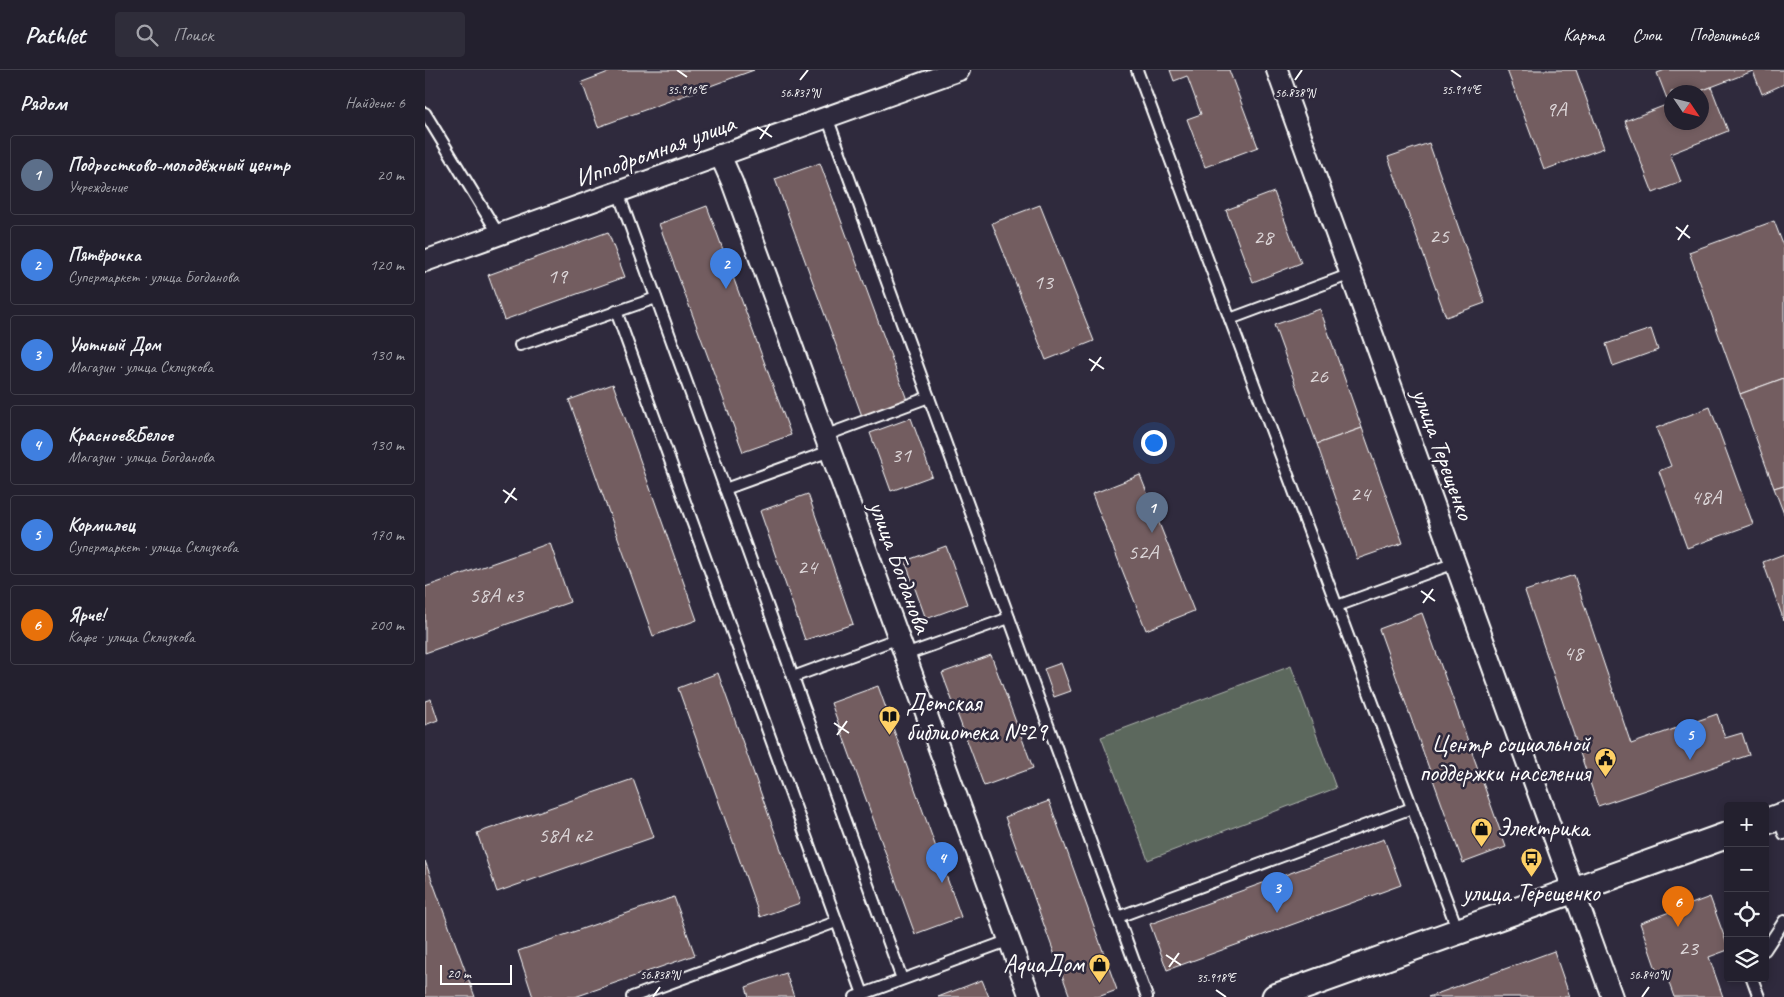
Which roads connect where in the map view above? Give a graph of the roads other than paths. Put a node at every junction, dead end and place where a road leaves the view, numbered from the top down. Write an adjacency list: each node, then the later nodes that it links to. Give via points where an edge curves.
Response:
1 (959, 70): 4 (street, Ипподромная улица)
2 (1137, 70): 14 (lane)
3 (1277, 70): 11 (street, улица Терещенко)
4 (925, 76): 6 (street, Ипподромная улица)
5 (425, 113): 9 (lane)
6 (827, 117): 7 (street, Ипподромная улица); 16 (lane)
7 (720, 155): 8 (street, Ипподромная улица); 17 (street, улица Богданова)
8 (618, 192): 9 (street, Ипподромная улица); 12 (lane)
9 (499, 235): 10 (street, Ипподромная улица)
10 (425, 261)
11 (1351, 274): 14 (lane); 19 (street, улица Терещенко)
12 (656, 298): 13 (lane); 18 (lane)
13 (617, 311): 15 (lane); 29 (lane)
14 (1230, 319): 20 (lane)
15 (520, 345)
16 (929, 397): 17 (lane); 21 (lane)
17 (827, 444): 18 (lane); 22 (street, улица Богданова)
18 (725, 489): 23 (lane)
19 (1455, 563): 20 (lane); 26 (street, улица Терещенко)
20 (1337, 606): 24 (lane)
21 (1009, 618): 22 (lane); 27 (lane)
22 (902, 647): 23 (lane); 31 (street, улица Богданова)
23 (793, 676): 33 (lane)
24 (1412, 808): 27 (lane); 30 (lane)
25 (1724, 836): 26 (street)
26 (1574, 890): 30 (street); 40 (street, улица Терещенко)
27 (1118, 917): 38 (lane)
28 (1784, 921): 32 (lane)
29 (837, 922): 35 (lane); 36 (lane)
30 (1458, 932): 39 (street)
31 (1010, 940): 33 (lane); 37 (street, улица Богданова)
32 (1769, 944)
33 (902, 980): 35 (lane)
34 (1753, 982): 41 (lane)
35 (859, 996)
36 (632, 997)
37 (1030, 997)
38 (1147, 997)
39 (1275, 997)
40 (1612, 997)
41 (1759, 997)

